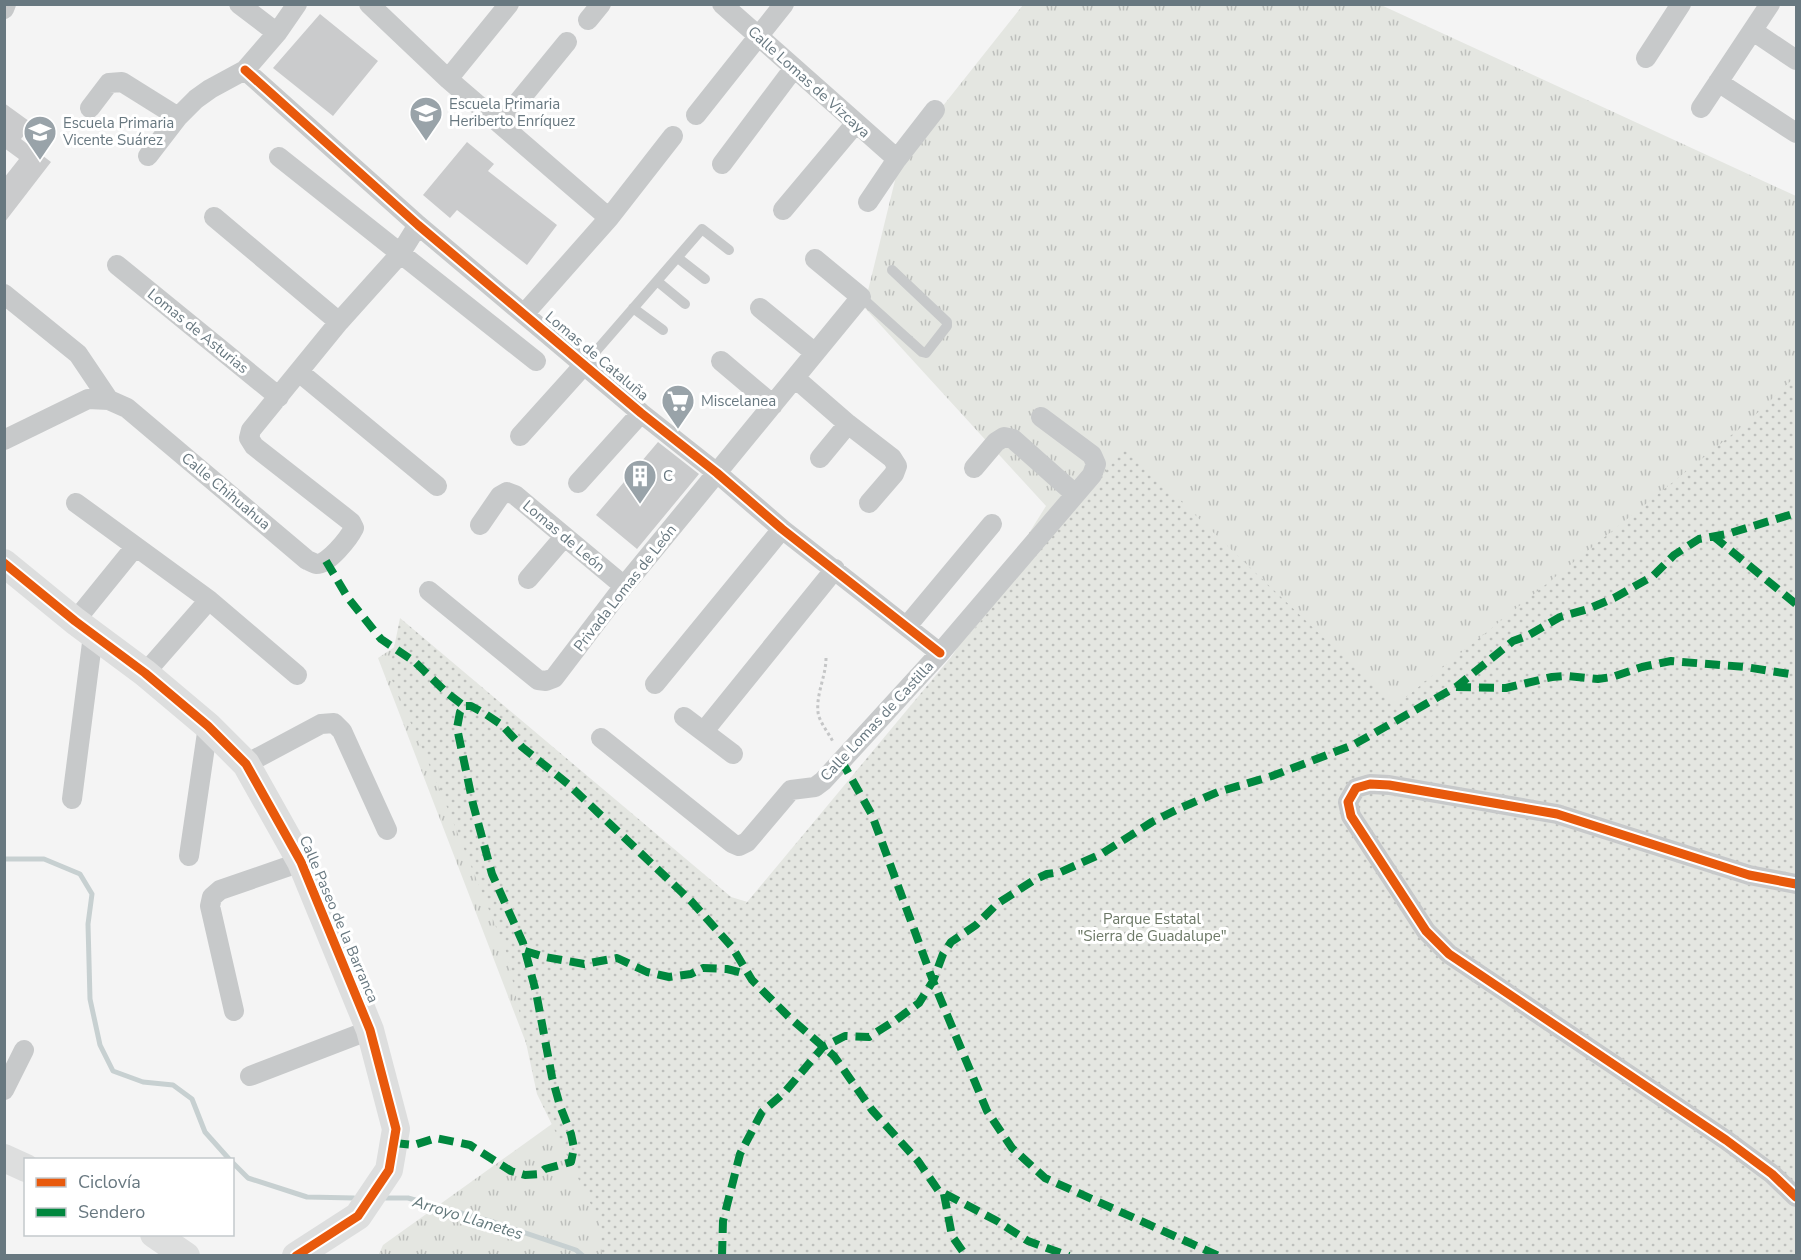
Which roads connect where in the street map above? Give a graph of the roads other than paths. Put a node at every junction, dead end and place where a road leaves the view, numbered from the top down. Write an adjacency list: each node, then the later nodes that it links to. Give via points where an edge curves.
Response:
1 (238, 4): 12 (street)
2 (297, 4): 12 (street)
3 (369, 4): 19 (street)
4 (509, 4): 19 (street)
5 (601, 4): 10 (street)
6 (722, 4): 13 (street, Calle Lomas de Vizcaya)
7 (784, 4): 13 (street)
8 (1682, 4): 15 (street)
9 (1770, 4): 11 (street)
10 (588, 20)
11 (1753, 31): 16 (street); 20 (street)
12 (277, 33): 18 (street)
13 (758, 36): 17 (street, Calle Lomas de Vizcaya); 24 (street)
14 (567, 42): 27 (street)
15 (1646, 58)
16 (1797, 60)
17 (794, 68): 26 (street, Calle Lomas de Vizcaya); 33 (street)
18 (245, 70): 25 (street, via 210,89); 38 (street, Lomas de Cataluña)
19 (448, 79): 27 (street)
20 (1718, 82): 22 (street); 28 (street)
21 (90, 108): 25 (street, via 109,83 122,82)
22 (1701, 108)
23 (935, 110): 32 (street)
24 (696, 115)
25 (178, 117): 30 (street)
26 (856, 123): 32 (street, Calle Lomas de Vizcaya); 35 (street)
27 (500, 124): 37 (street)
28 (1797, 133)
29 (673, 136): 37 (street)
30 (148, 156)
31 (279, 157): 40 (street)
32 (897, 159): 34 (street)
33 (723, 164)
34 (868, 202)
35 (783, 210)
36 (214, 217): 53 (street)
37 (609, 218): 52 (street)
38 (418, 225): 40 (street); 52 (street, Lomas de Cataluña)
39 (729, 250): 41 (lane, Lomas de Cataluña, via 702,229)
40 (400, 254): 53 (street); 56 (street)
41 (678, 258): 45 (lane); 46 (lane, Lomas de Cataluña)
42 (815, 259): 48 (street)
43 (117, 265): 61 (street, Lomas de Asturias)
44 (892, 270): 48 (lane, via 947,322 926,353)
45 (705, 279)
46 (657, 281): 49 (lane); 50 (lane, Lomas de Cataluña)
47 (4, 294): 62 (street, via 78,354)
48 (861, 297): 55 (street, Privada Lomas de León)
49 (685, 304)
50 (633, 308): 54 (lane); 58 (lane, Lomas de Cataluña)
51 (760, 308): 55 (street)
52 (524, 314): 58 (street, Lomas de Cataluña)
53 (339, 322): 59 (street)
54 (663, 330)
55 (815, 354): 60 (street, Privada Lomas de León)
56 (536, 361)
57 (720, 362): 63 (street)
58 (584, 365): 64 (street, Lomas de Cataluña); 67 (street, Lomas de Cataluña)
59 (299, 372): 61 (street); 73 (street)
60 (795, 378): 63 (street, Privada Lomas de León); 66 (street)
61 (279, 397): 62 (street, Calle Chihuahua, via 251,430 249,438 354,528 326,561 316,564 127,408)
62 (109, 400): 68 (street, Calle Chihuahua, via 88,399)
63 (773, 405): 71 (street, Privada Lomas de León)
64 (641, 413): 71 (street, Lomas de Cataluña); 72 (street)
65 (1041, 417): 74 (street, Calle Lomas de Castilla, via 1092,455 1096,464 1092,475)
66 (848, 423): 69 (street); 76 (street, via 897,466)
67 (520, 436)
68 (4, 440)
69 (820, 458)
70 (974, 468): 74 (street, via 1004,437)
71 (717, 473): 79 (street, Lomas de Cataluña); 85 (street, Privada Lomas de León)
72 (578, 483)
73 (437, 486)
74 (1075, 494): 90 (street, Calle Lomas de Castilla)
75 (76, 503): 81 (street)
76 (869, 503)
77 (992, 524): 88 (street)
78 (480, 525): 80 (street, Lomas de León, via 507,492)
79 (782, 529): 83 (street, Lomas de Cataluña); 93 (street)
80 (564, 537): 84 (street); 85 (street, Lomas de León)
81 (135, 547): 87 (street); 89 (street)
82 (4, 563): 89 (street, Calle Paseo de la Barranca)
83 (835, 569): 88 (street, Lomas de Cataluña); 96 (street)
84 (528, 579)
85 (624, 586): 86 (street, Privada Lomas de León, via 554,678 546,681 538,680)
86 (429, 591)
87 (209, 600): 91 (street); 92 (street)
88 (907, 626): 90 (street, Lomas de Cataluña)
89 (84, 628): 91 (street, Calle Paseo de la Barranca); 100 (street)
90 (940, 652): 97 (street, Calle Lomas de Castilla, via 815,787 791,790 747,842 739,846)
91 (146, 673): 95 (street, Calle Paseo de la Barranca)
92 (297, 675)
93 (655, 684)
94 (684, 717): 96 (street)
95 (208, 726): 99 (street, Calle Paseo de la Barranca); 102 (street)
96 (704, 731): 98 (street)
97 (601, 738)
98 (733, 754)
99 (246, 764): 101 (street, via 321,724 334,723 342,731); 103 (street, Calle Paseo de la Barranca)
100 (72, 799)
101 (387, 830)
102 (189, 856)
103 (301, 862): 105 (street, via 220,890 212,897 210,906); 106 (street, Calle Paseo de la Barranca)
104 (1797, 885): 112 (street, via 1749,875 1557,814 1389,785 1356,788 1348,802 1351,816 1426,931 1449,954 1726,1140)
105 (234, 1011)
106 (369, 1030): 108 (street); 115 (street, Calle Paseo de la Barranca, via 396,1129 389,1170 358,1216)
107 (24, 1050): 109 (street)
108 (250, 1076)
109 (4, 1090)
110 (4, 1158): 111 (street)
111 (24, 1167)
112 (1797, 1197)
113 (157, 1236): 114 (street)
114 (186, 1256)
115 (296, 1256)

